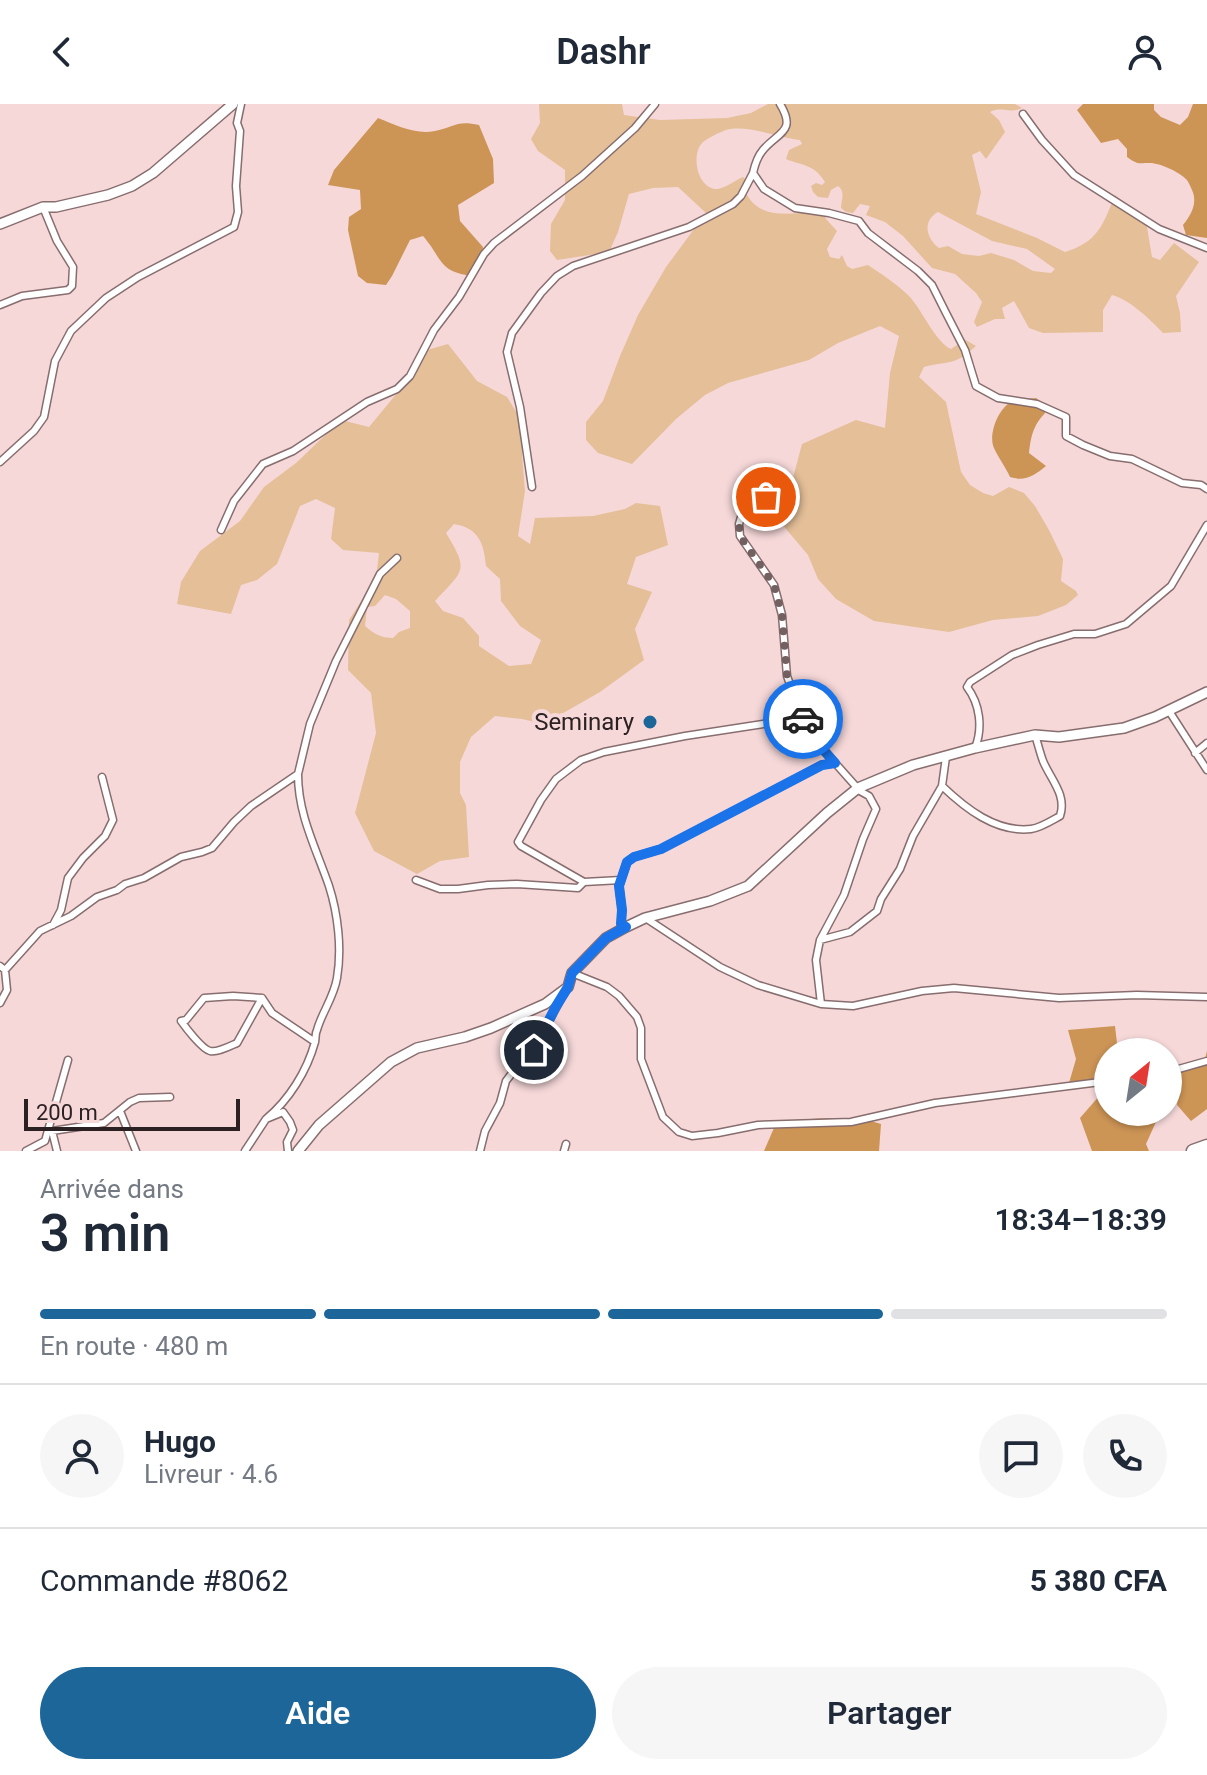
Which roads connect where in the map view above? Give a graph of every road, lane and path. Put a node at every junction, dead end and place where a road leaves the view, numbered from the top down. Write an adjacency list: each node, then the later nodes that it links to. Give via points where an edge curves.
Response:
1 (233, 104): 7 (main road, via 132,186)
2 (241, 104): 11 (street, via 234,227 138,277 71,331 55,361 44,417)
3 (655, 104): 16 (street, via 582,176 484,254 397,389 263,464 234,501)
4 (780, 104): 6 (street, via 785,131 764,147)
5 (1023, 114): 9 (street, via 1074,175 1159,229)
6 (753, 173): 12 (street, via 733,204 676,233 573,266 557,276 528,310 512,333 507,352); 13 (street, via 764,189 795,208 859,221 918,271 939,298 976,386 998,398 1037,404 1066,417 1066,436 1083,445)
7 (43, 207): 8 (main road); 10 (street, via 73,267 72,286)
8 (0, 224)
9 (1207, 250)
10 (0, 305)
11 (0, 462)
12 (532, 487)
13 (1207, 489)
14 (766, 497): 20 (street, via 741,517 740,536 774,585 787,676)
15 (1207, 525): 23 (street, via 1171,586 1126,624 1038,645 970,682 967,687 979,719)
16 (221, 530)
17 (397, 558): 28 (street, via 380,574 336,661 310,724)
18 (1207, 692): 19 (main road)
19 (1169, 711): 21 (main road, via 1116,730); 24 (street)
20 (802, 718): 26 (street); 34 (street, via 659,741 581,760 556,779 518,842)
21 (1035, 735): 23 (main road); 30 (street, via 1059,788 1060,816 1033,829 1013,828 988,821)
22 (1207, 743): 24 (street)
23 (975, 748): 25 (main road)
24 (1195, 753): 27 (street)
25 (946, 757): 30 (street); 31 (main road)
26 (835, 763): 31 (street); 33 (street, via 661,849 634,857)
27 (1207, 770)
28 (298, 774): 36 (street, via 251,806 212,848 97,897); 46 (street, via 303,820 334,906 339,949 338,977)
29 (102, 777): 36 (street, via 113,820 68,878)
30 (942, 786): 38 (street, via 877,911 850,932)
31 (858, 788): 35 (main road, via 748,886); 38 (street, via 876,809 844,895)
32 (416, 880): 34 (street, via 440,889 517,884 578,888)
33 (621, 880): 34 (street); 37 (street, via 621,924)
34 (584, 882)
35 (645, 918): 37 (main road); 45 (street, via 720,967)
36 (53, 925): 39 (street)
37 (626, 927): 40 (main road, via 606,938)
38 (820, 940): 45 (street, via 816,960)
39 (2, 968): 44 (street, via 7,990)
40 (572, 973): 41 (main road); 50 (street, via 607,987 637,1017 641,1059 663,1117 692,1136 758,1125 851,1122 935,1103)
41 (568, 987): 57 (main road, via 511,1020 417,1048 391,1062 319,1125); 63 (street, via 534,1050 506,1081)
42 (1207, 997): 45 (street, via 1059,998 954,988 853,1006)
43 (262, 998): 43 (street, via 204,998 181,1021 214,1052 237,1043); 46 (street, via 272,1013)
44 (0, 1003)
45 (821, 1004)
46 (315, 1042): 53 (street, via 296,1085)
47 (68, 1060): 55 (street)
48 (1207, 1061): 49 (street)
49 (1182, 1068)
50 (1094, 1083)
51 (170, 1097): 52 (street, via 139,1098)
52 (120, 1111): 54 (street, via 104,1123); 60 (street)
53 (266, 1119): 61 (street); 62 (street, via 283,1112 290,1122)
54 (52, 1131): 55 (street); 59 (street)
55 (45, 1141): 58 (street)
56 (1207, 1146): 64 (highway)
57 (301, 1150)
58 (26, 1151)
59 (57, 1151)
60 (136, 1151)
61 (245, 1151)
62 (288, 1151)
63 (480, 1151)
64 (1193, 1151)

